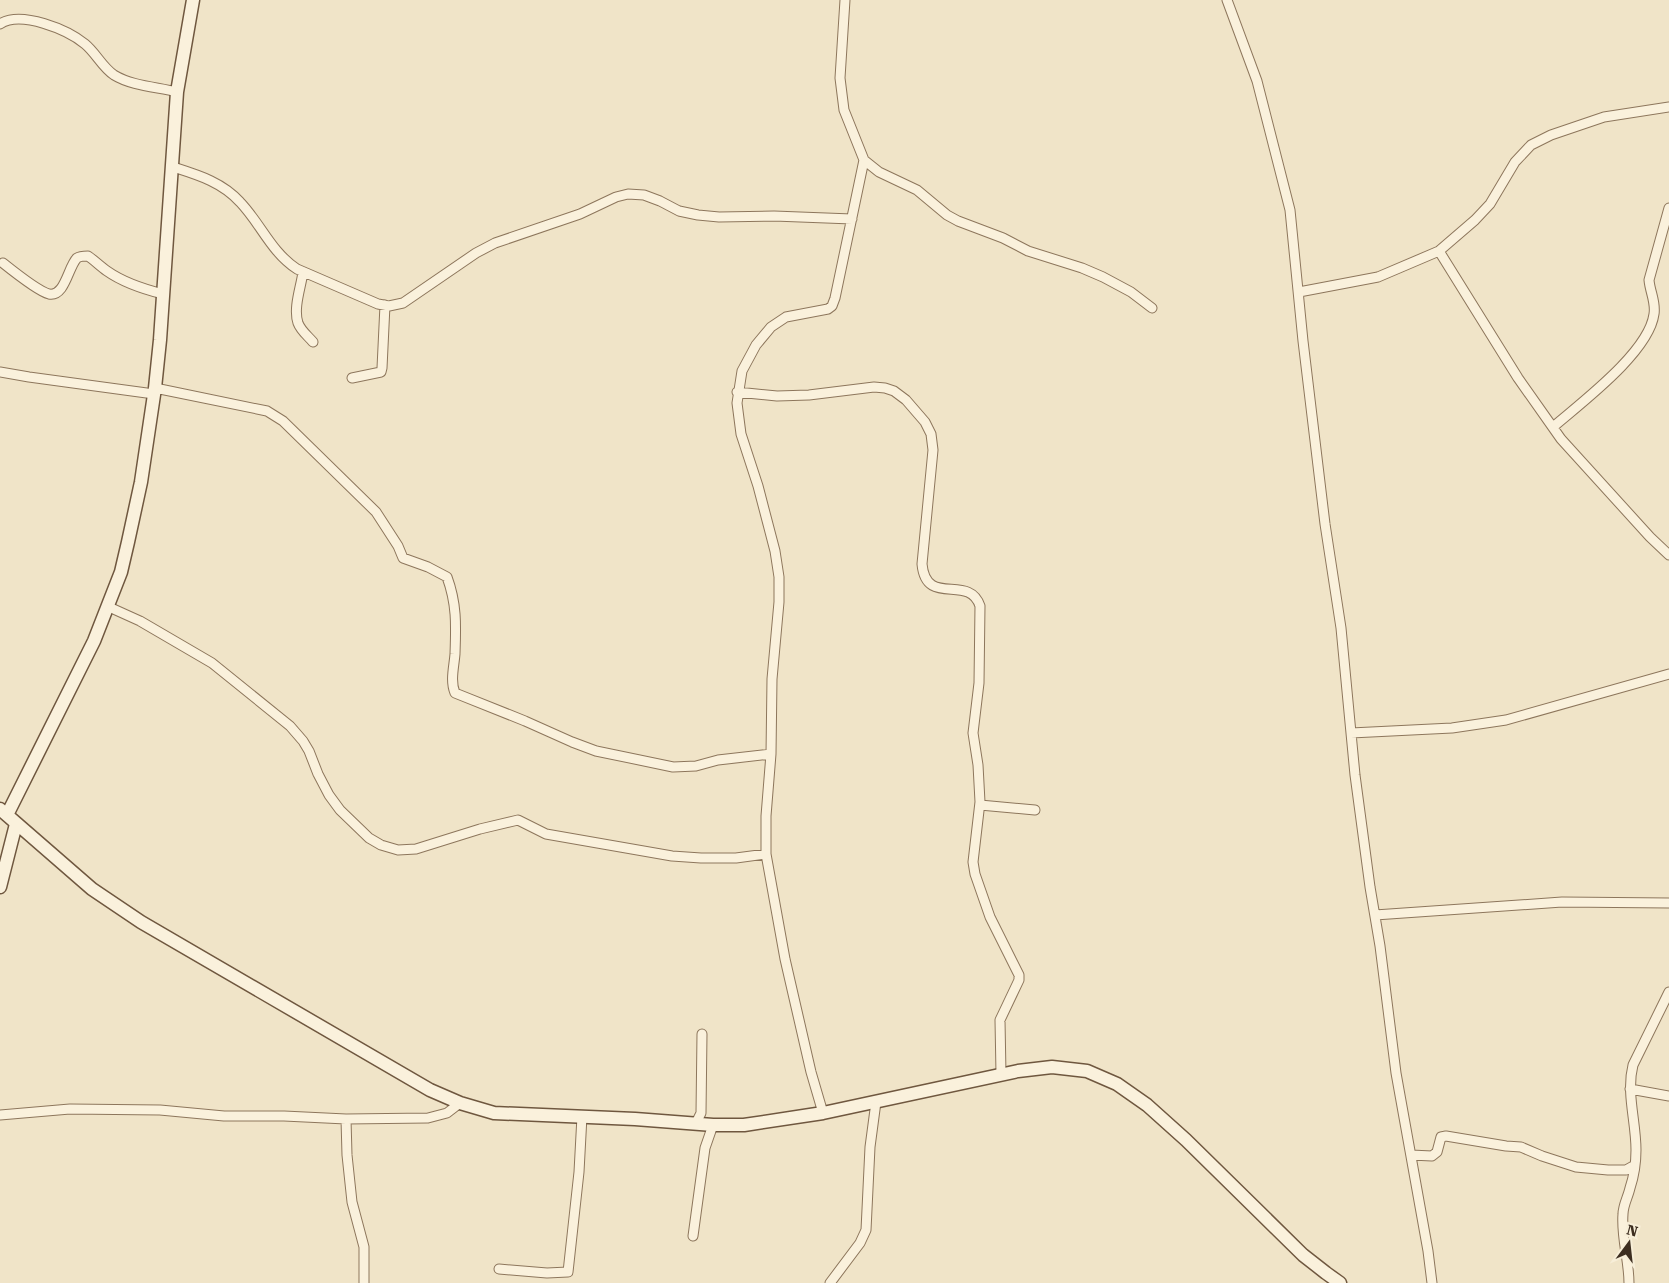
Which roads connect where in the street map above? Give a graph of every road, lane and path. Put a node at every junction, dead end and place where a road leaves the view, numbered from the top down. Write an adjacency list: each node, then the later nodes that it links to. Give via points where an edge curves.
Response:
1 (193, 0): 5 (main road)
2 (845, 0): 7 (street, via 840,78 844,110)
3 (1228, 0): 14 (street, via 1257,82 1284,184)
4 (0, 24): 5 (street, via 5,20 20,20 52,26 84,43 114,74 136,83)
5 (177, 92): 8 (main road)
6 (1669, 107): 11 (street, via 1604,117 1531,145 1515,162 1490,204)
7 (864, 160): 10 (street); 17 (street, via 879,172 917,190 958,221 1028,251 1082,268 1131,292)
8 (173, 167): 13 (street, via 218,182 240,201 274,250); 15 (main road)
9 (1669, 208): 23 (street, via 1649,280 1655,305 1652,324 1631,356)
10 (852, 219): 16 (street, via 698,216 644,195 628,194 495,243 403,303); 22 (street, via 832,306 786,316 771,327 756,345 742,371)
11 (1439, 251): 14 (street, via 1378,277); 23 (street, via 1518,378)
12 (3, 263): 15 (street, via 51,294 61,288 77,258 88,256 123,280 144,290)
13 (303, 272): 16 (street); 18 (street, via 297,307 298,323)
14 (1299, 292): 27 (street)
15 (163, 294): 21 (main road)
16 (384, 305): 20 (street, via 382,368 380,372)
17 (1152, 308)
18 (313, 342)
19 (0, 372): 21 (street)
20 (352, 378)
21 (155, 391): 25 (main road, via 128,542); 28 (street, via 274,414 376,512 403,558 447,577 456,607 453,688 460,696 588,748 673,767)
22 (737, 392): 28 (street, via 741,434 758,486 779,577); 29 (street, via 776,396 885,388 906,400 925,422 933,450 923,573 931,586 970,592 980,606 979,683 974,724)
23 (1553, 427): 24 (street, via 1602,486)
24 (1669, 555)
25 (108, 607): 31 (main road); 32 (street, via 140,621 212,663 290,726 309,751 318,774 340,810 381,845 398,850 416,849 518,820 546,834 672,856 736,858)
26 (1669, 674): 27 (street, via 1506,720 1452,728)
27 (1351, 733): 35 (street)
28 (771, 754): 32 (street)
29 (980, 805): 30 (street); 38 (street, via 974,874 990,917 1019,975 1000,1020)
30 (1035, 810)
31 (8, 816): 33 (main road); 42 (main road, via 92,889 141,922 430,1090)
32 (766, 854): 43 (street, via 785,959)
33 (0, 887)
34 (1669, 903): 35 (street, via 1562,902)
35 (1375, 915): 49 (street, via 1396,1073)
36 (1669, 992): 39 (street, via 1633,1066)
37 (702, 1034): 47 (street, via 701,1113)
38 (1001, 1074): 41 (main road); 55 (main road, via 1052,1067 1087,1071 1117,1084 1147,1105 1303,1254)
39 (1630, 1089): 40 (street); 50 (street)
40 (1669, 1096)
41 (876, 1102): 43 (main road); 54 (street, via 870,1146 866,1230)
42 (460, 1103): 45 (main road, via 494,1114); 46 (street, via 447,1113 428,1118)
43 (823, 1113): 48 (main road, via 744,1125)
44 (0, 1115): 46 (street, via 70,1109 160,1110 224,1116)
45 (582, 1116): 47 (main road); 52 (street, via 570,1269 564,1273)
46 (346, 1119): 53 (street, via 352,1202 364,1247)
47 (696, 1124): 48 (main road)
48 (713, 1125): 51 (street, via 705,1148)
49 (1411, 1154): 50 (street, via 1432,1156 1437,1152 1441,1137 1446,1136 1521,1147 1576,1166 1626,1170); 56 (street)
50 (1635, 1165): 57 (street, via 1623,1212)
51 (693, 1236)
52 (499, 1269)
53 (364, 1283)
54 (830, 1283)
55 (1340, 1283)
56 (1432, 1283)
57 (1629, 1283)

